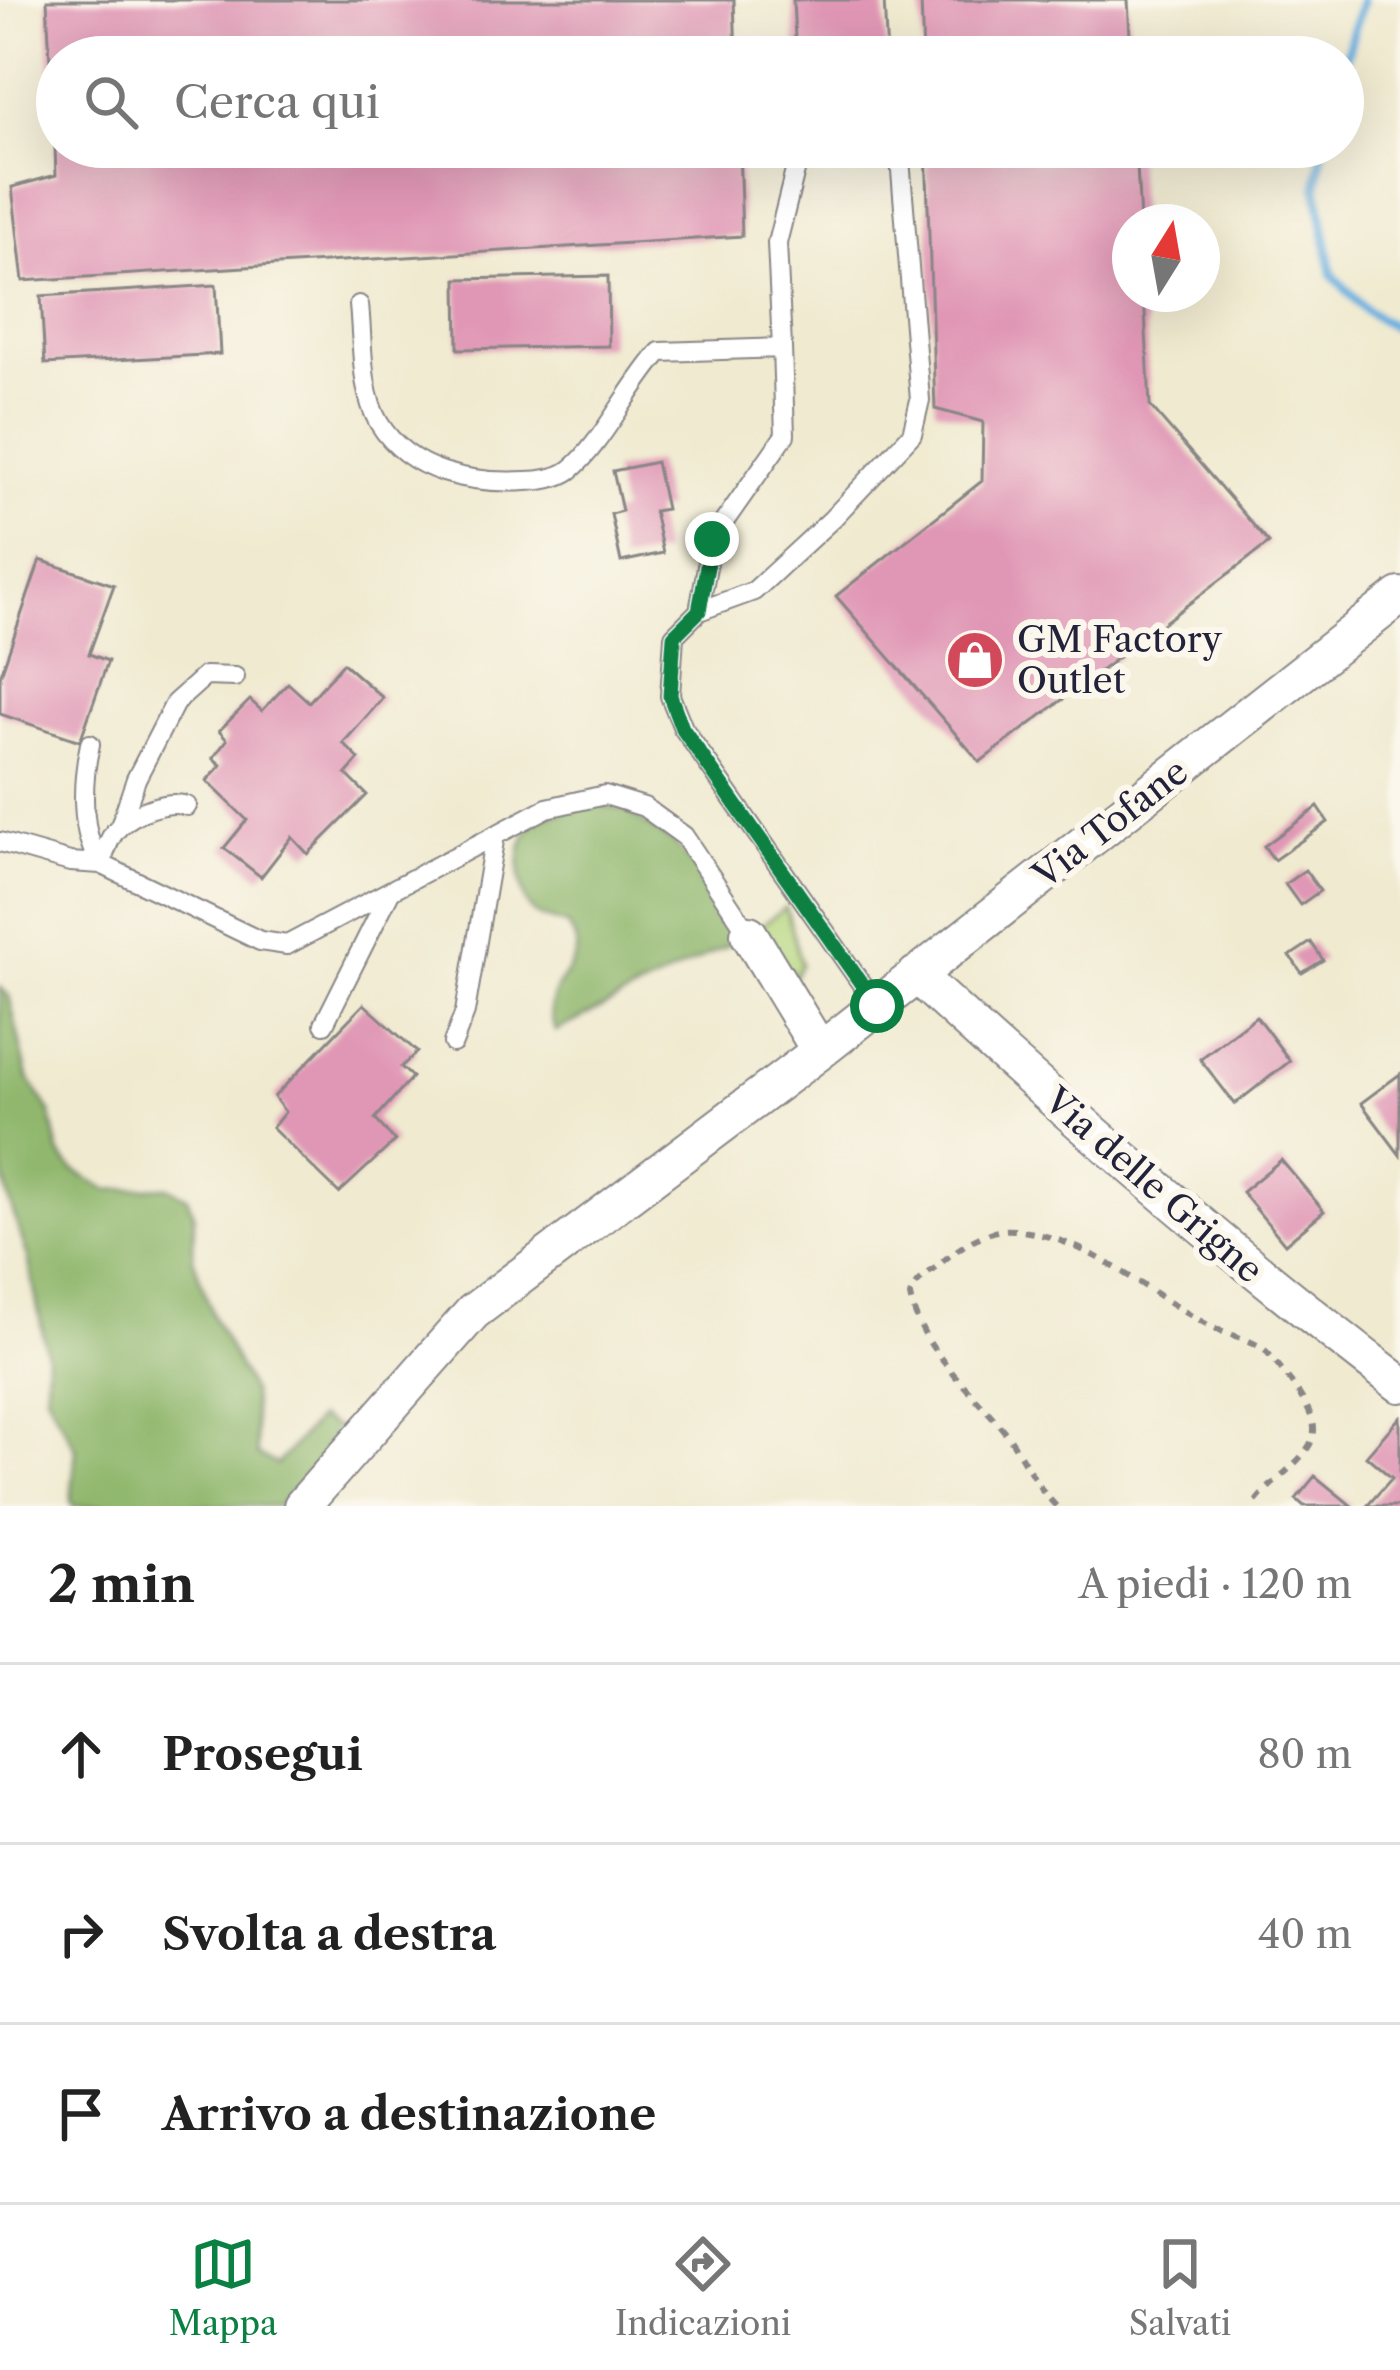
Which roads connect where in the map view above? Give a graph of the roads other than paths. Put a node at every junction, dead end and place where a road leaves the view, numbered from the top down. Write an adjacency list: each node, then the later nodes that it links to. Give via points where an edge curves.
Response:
1 (796, 168): 4 (lane, via 777,243)
2 (901, 168): 6 (lane, via 920,400 912,434 754,591)
3 (359, 305): 4 (lane, via 379,423 401,450 431,466 495,483 568,472 660,352)
4 (782, 347): 6 (lane, via 785,435 712,539)
5 (1400, 596): 16 (street, Via Tofane)
6 (699, 611): 17 (lane, via 674,636 670,696 682,728)
7 (236, 677): 10 (lane, via 205,676 175,703)
8 (90, 744): 13 (lane, via 90,849)
9 (187, 806): 10 (lane, via 143,812)
10 (120, 826): 13 (lane)
11 (495, 836): 14 (lane); 15 (lane, via 547,808 605,795 644,807 684,836); 19 (lane)
12 (0, 842): 13 (lane)
13 (101, 864): 14 (lane, via 260,941 287,945)
14 (390, 892): 18 (lane)
15 (748, 934): 20 (street)
16 (916, 975): 17 (street, Via Tofane); 21 (street, Via delle Grigne, via 1281,1294)
17 (877, 1006): 20 (street, Via Tofane)
18 (324, 1024)
19 (453, 1043)
20 (820, 1051): 22 (street, Via Tofane, via 473,1312)
21 (1400, 1384)
22 (302, 1506)

